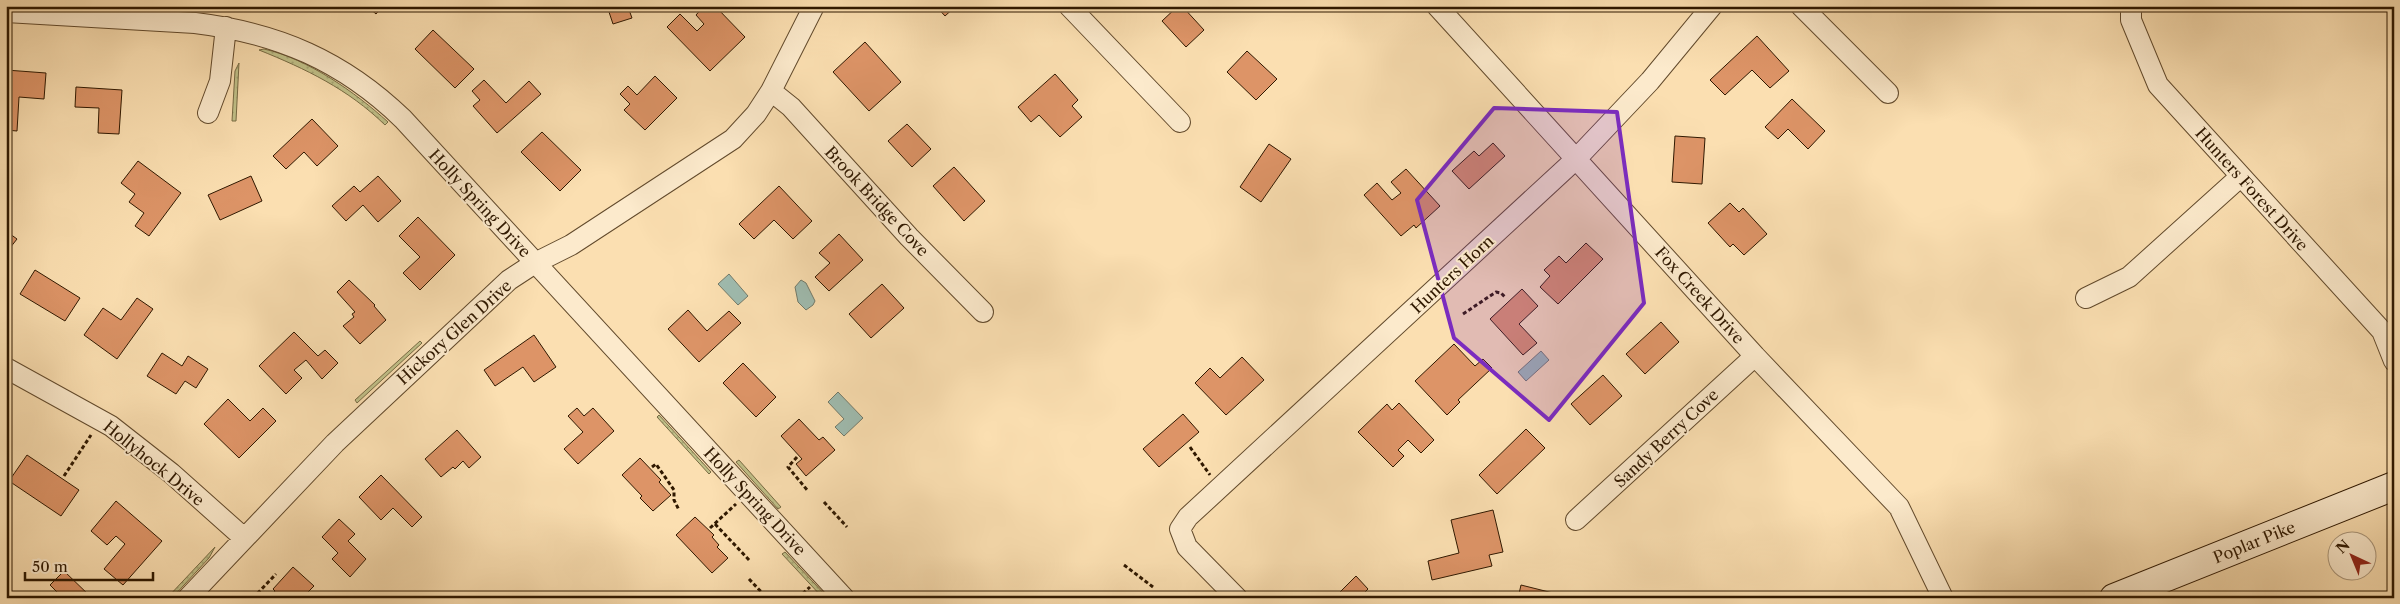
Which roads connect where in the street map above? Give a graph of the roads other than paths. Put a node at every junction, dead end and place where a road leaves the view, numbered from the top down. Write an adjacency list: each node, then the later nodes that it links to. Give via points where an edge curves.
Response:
1 (814, 6): 9 (street, Hickory Glen Drive)
2 (1069, 6): 12 (street)
3 (1436, 6): 13 (street, Fox Creek Drive)
4 (1712, 6): 13 (street, Hunters Horn, via 1650,81)
5 (1801, 6): 10 (street)
6 (2131, 6): 14 (street, Hunters Forest Drive, via 2131,20 2158,85)
7 (6, 12): 8 (street, Holly Spring Drive)
8 (226, 27): 11 (street, via 220,81); 15 (street, Holly Spring Drive, via 296,46 375,94 403,119)
9 (771, 91): 15 (street, Hickory Glen Drive, via 745,127 720,148 571,244); 17 (street, Brook Bridge Cove, via 791,107 909,237)
10 (1888, 93)
11 (208, 113)
12 (1180, 122)
13 (1577, 158): 18 (street, Fox Creek Drive); 26 (street, Hunters Horn, via 1188,518 1180,529 1187,547)
14 (2240, 177): 16 (street, via 2129,278); 19 (street, Hunters Forest Drive, via 2382,331)
15 (535, 263): 23 (street, Hickory Glen Drive, via 509,280 362,416); 25 (street, Holly Spring Drive)
16 (2086, 298)
17 (983, 312)
18 (1755, 356): 22 (street, Sandy Berry Cove); 27 (street, Fox Creek Drive, via 1899,507)
19 (2394, 361)
20 (6, 368): 23 (street, Hollyhock Drive, via 111,426 171,473)
21 (2394, 486): 28 (main road, Poplar Pike)
22 (1576, 520)
23 (244, 538): 24 (street, Hickory Glen Drive)
24 (188, 598)
25 (844, 598)
26 (1236, 598)
27 (1943, 598)
28 (2114, 598)

